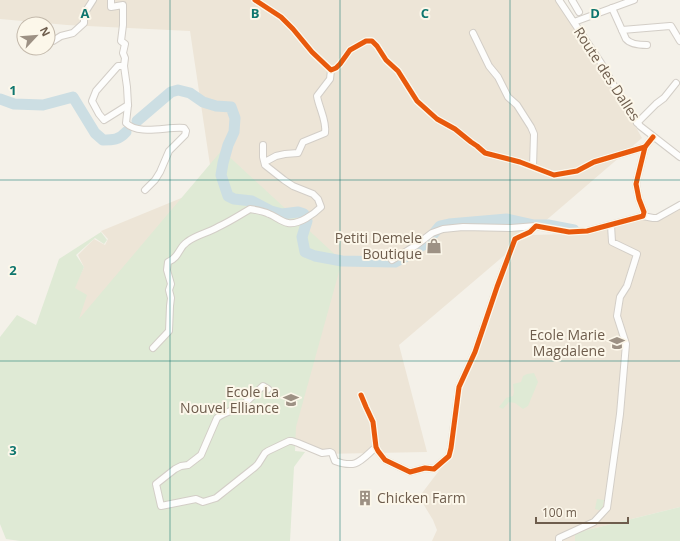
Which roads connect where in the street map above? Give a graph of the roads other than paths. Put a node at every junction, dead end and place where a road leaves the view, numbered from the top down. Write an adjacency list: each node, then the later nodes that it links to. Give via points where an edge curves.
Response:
1 (93, 0): 12 (street, via 84,14 84,23 73,33)
2 (111, 0): 15 (street, via 111,7 123,5 121,41 125,44)
3 (255, 0): 16 (street, via 280,17)
4 (559, 0): 9 (street, Route des Dalles)
5 (572, 0): 8 (street)
6 (634, 0): 7 (street)
7 (612, 8): 9 (street); 10 (street)
8 (579, 12)
9 (574, 22): 19 (street, Route des Dalles)
10 (622, 30): 13 (street, via 671,26); 14 (street, via 628,41)
11 (473, 33): 25 (street, via 508,97 531,127 534,134)
12 (56, 39)
13 (680, 41)
14 (648, 45)
15 (124, 66): 18 (street); 18 (street, via 118,66 96,91 92,101 104,120)
16 (331, 70): 24 (street, via 330,79 317,96 325,133 303,142 298,153 276,156); 25 (street, via 340,64 350,50 366,41 372,41 417,101 437,120 455,129 484,153)
17 (676, 83): 19 (street)
18 (128, 105): 26 (street, via 126,122 130,126 155,130 184,128 186,131 169,151 155,180)
19 (637, 123): 20 (street, Route des Dalles)
20 (653, 137): 22 (street); 23 (street, Route des Dalles)
21 (263, 145): 24 (street)
22 (644, 147): 25 (street, via 594,162 577,171 554,175); 28 (street, via 636,184)
23 (680, 156)
24 (265, 162): 32 (street, via 265,165 284,180 313,194 321,207 310,216 293,223 250,209 185,243 177,256 168,262 172,298 169,331)
25 (533, 167)
26 (145, 190)
27 (680, 205): 28 (street, via 657,218)
28 (643, 216): 29 (street)
29 (611, 225): 30 (street, via 569,232); 36 (street, via 612,242 636,254 627,286 620,297 617,316 626,344 620,414 607,508 594,522 558,538)
30 (536, 226): 31 (street, via 443,229 432,233); 35 (street, via 515,239 475,352 459,387 449,456 434,469 424,468 410,472 385,460)
31 (392, 260)
32 (153, 348)
33 (268, 389): 35 (street, via 263,386 238,408 220,415 201,455 188,465 175,469 156,484 161,506 196,499 203,502 216,498 258,464 266,453 289,442 322,453 332,453 335,461 343,464 359,462)
34 (361, 394): 35 (street, via 373,422)
35 (376, 446)
36 (560, 541)

